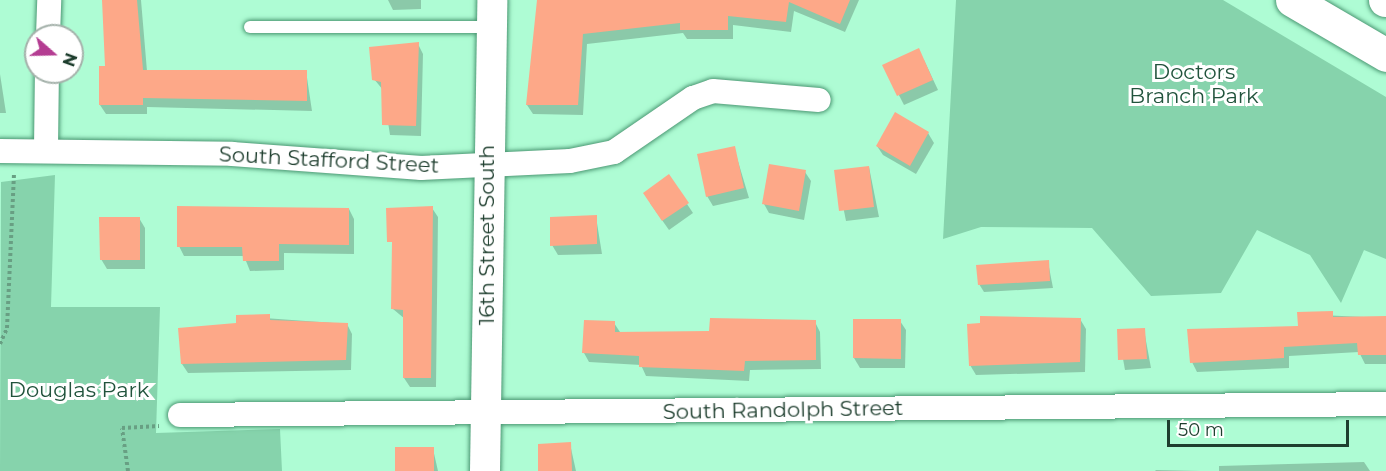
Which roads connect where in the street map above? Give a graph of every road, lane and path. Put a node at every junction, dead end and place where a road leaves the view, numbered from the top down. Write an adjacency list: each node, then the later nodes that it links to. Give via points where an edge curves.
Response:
1 (49, 0): 4 (street)
2 (1292, 0): 6 (main road)
3 (492, 14): 5 (lane); 11 (street, 16th Street South)
4 (48, 24)
5 (250, 27)
6 (1386, 55)
7 (47, 84): 9 (street)
8 (819, 100): 11 (street, South Stafford Street, via 713,91 693,98 614,152 570,161)
9 (46, 149): 10 (street, South Stafford Street); 11 (street, South Stafford Street, via 232,154 347,166)
10 (10, 150): 12 (path, via 7,328)
11 (487, 166): 14 (street, 16th Street South)
12 (0, 344)
13 (1386, 404): 14 (street, South Randolph Street)
14 (486, 414): 15 (street, South Randolph Street); 17 (street, 16th Street South)
15 (180, 415): 16 (path, via 156,427 122,428)
16 (128, 471)
17 (485, 471)

